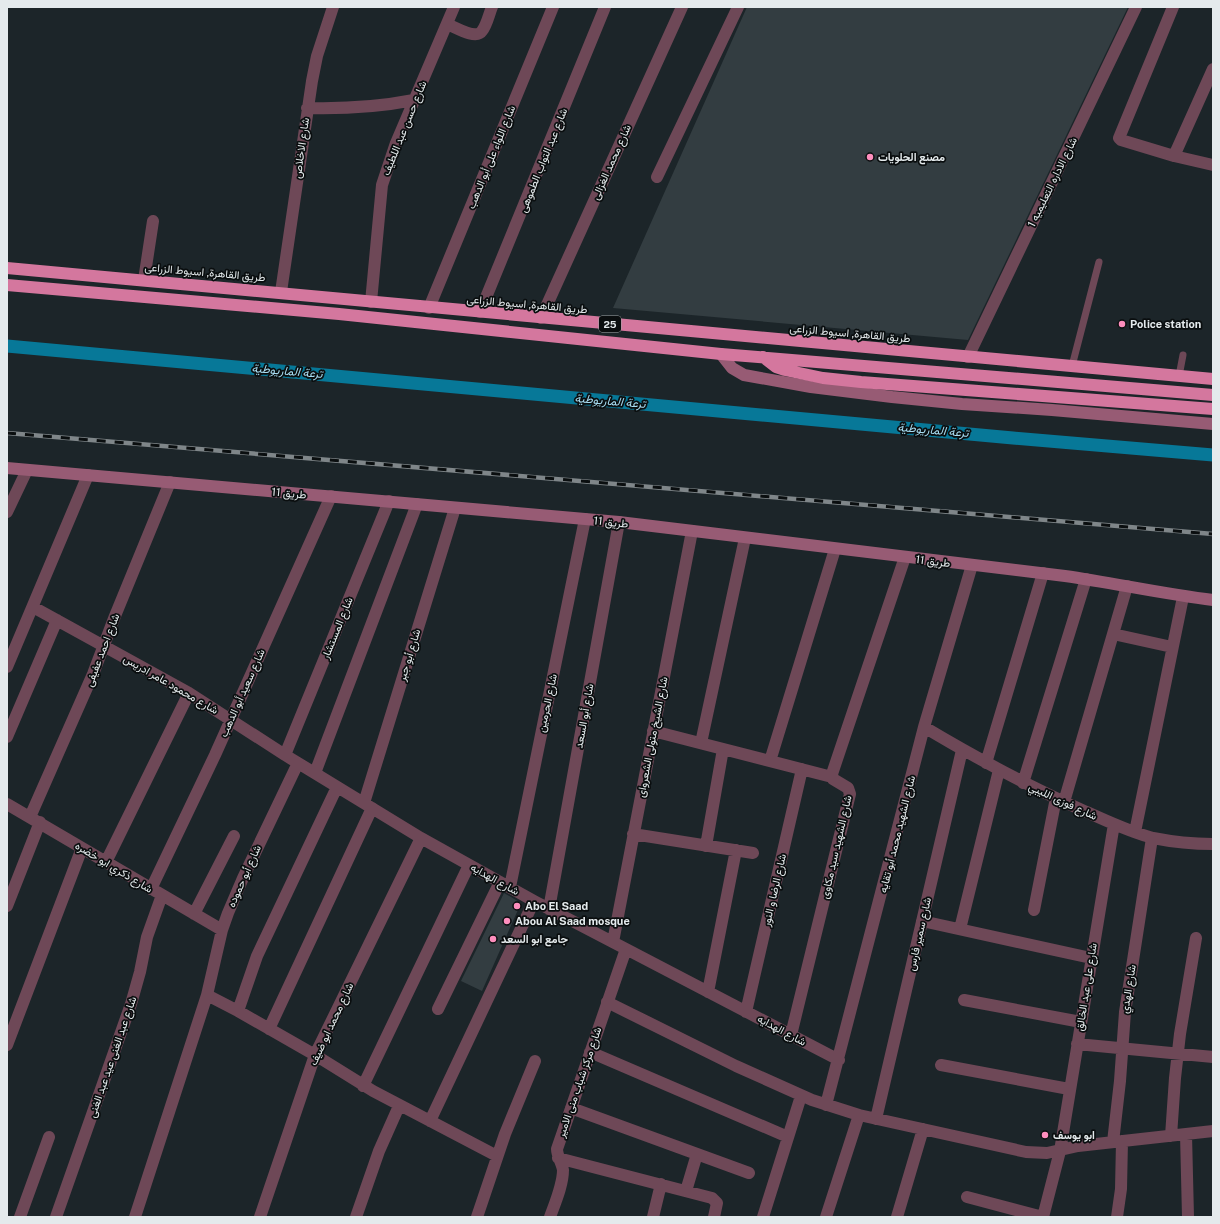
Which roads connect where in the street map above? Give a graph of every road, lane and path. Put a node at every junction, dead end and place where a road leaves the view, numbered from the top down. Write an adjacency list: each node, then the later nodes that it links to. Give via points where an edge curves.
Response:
1 (333, 7): 13 (street, شارع الاخلاص, via 317,56)
2 (454, 7): 10 (street, شارع حسن عبد اللطيف)
3 (492, 7): 10 (street, via 482,31 478,34)
4 (552, 7): 24 (street, شارع اللواء على أبو الدهب)
5 (605, 7): 25 (street, شارع عبد التواب الطموهى)
6 (682, 7): 26 (street, شارع محمد الغزالى)
7 (738, 7): 16 (street)
8 (1136, 7): 30 (street, شارع الاداره التعليميه 1)
9 (1173, 7): 14 (street, via 1119,138)
10 (447, 24): 12 (street, شارع حسن عبد اللطيف)
11 (1213, 69): 14 (street)
12 (414, 100): 13 (street, via 361,108); 23 (street, شارع حسن عبد اللطيف, via 382,184)
13 (307, 108): 22 (street, شارع الاخلاص)
14 (1174, 156): 15 (street)
15 (1213, 166)
16 (657, 177)
17 (153, 221): 20 (street)
18 (1099, 262): 31 (lane)
19 (7, 268): 20 (highway, طريق القاهرة, اسيوط الزراعى / 25)
20 (144, 280): 22 (highway, طريق القاهرة, اسيوط الزراعى / 25)
21 (7, 285): 27 (highway, 25, via 339,314)
22 (281, 292): 23 (highway, طريق القاهرة, اسيوط الزراعى / 25)
23 (372, 302): 24 (highway, طريق القاهرة, اسيوط الزراعى / 25)
24 (429, 308): 25 (highway, طريق القاهرة, اسيوط الزراعى / 25)
25 (480, 312): 26 (highway, طريق القاهرة, اسيوط الزراعى / 25)
26 (541, 318): 30 (highway, طريق القاهرة, اسيوط الزراعى / 25)
27 (721, 354): 29 (highway, 25); 36 (street, via 732,368 744,374 810,387 892,398)
28 (1184, 355): 32 (lane)
29 (763, 357): 34 (highway, 25); 35 (highway, via 785,370 823,378 892,386)
30 (968, 357): 31 (highway, طريق القاهرة, اسيوط الزراعى / 25)
31 (1072, 366): 32 (highway, طريق القاهرة, اسيوط الزراعى / 25)
32 (1180, 376): 33 (highway, طريق القاهرة, اسيوط الزراعى / 25)
33 (1213, 380)
34 (1213, 395)
35 (1213, 409)
36 (1213, 424)
37 (7, 468): 38 (street, طريق 11)
38 (27, 470): 39 (street, طريق 11); 45 (street)
39 (88, 475): 40 (street, طريق 11); 58 (street)
40 (170, 482): 41 (street, طريق 11); 61 (street, شارع احمد عفيفى)
41 (330, 496): 42 (street, طريق 11); 65 (street, شارع سعيد أبو الدهب)
42 (389, 501): 43 (street, طريق 11); 72 (street, شارع المستشار)
43 (417, 504): 44 (street, طريق 11); 78 (street)
44 (454, 508): 46 (street, طريق 11); 84 (street, شارع أبو جبر)
45 (7, 512)
46 (585, 519): 47 (street, طريق 11); 99 (street, شارع الحرمين)
47 (619, 522): 48 (street, طريق 11); 104 (street, شارع أبو السعد)
48 (692, 531): 49 (street, طريق 11); 67 (street, شارع الشيخ متولى الشعرواى)
49 (745, 538): 50 (street, طريق 11); 69 (street)
50 (835, 549): 51 (street, طريق 11); 73 (street)
51 (904, 557): 52 (street, طريق 11); 79 (street)
52 (972, 565): 53 (street, طريق 11); 66 (street, شارع الشهيد محمد أبو تقايه)
53 (1043, 574): 54 (street, طريق 11); 75 (street)
54 (1086, 579): 55 (street, طريق 11); 80 (street)
55 (1127, 586): 56 (street, طريق 11); 60 (street)
56 (1183, 597): 57 (street, طريق 11); 62 (street)
57 (1213, 600)
58 (33, 607): 59 (street, شارع محمود عامر ادريس); 63 (street)
59 (57, 620): 61 (street, شارع محمود عامر ادريس); 68 (street)
60 (1113, 634): 62 (street); 82 (street)
61 (104, 646): 64 (street, شارع محمود عامر ادريس); 85 (street, شارع احمد عفيفى)
62 (1172, 647): 87 (street)
63 (7, 667)
64 (189, 693): 65 (street, شارع محمود عامر ادريس); 97 (street)
65 (231, 720): 72 (street, شارع محمود عامر ادريس); 100 (street, شارع سعيد أبو الدهب)
66 (924, 727): 71 (street, شارع فوزى الليبي); 131 (street, شارع الشهيد محمد أبو تقايه)
67 (653, 731): 69 (street); 88 (street, شارع الشيخ متولى الشعرواى)
68 (7, 737)
69 (701, 743): 70 (street)
70 (723, 749): 73 (street); 93 (street)
71 (962, 750): 75 (street, شارع فوزى الليبي); 107 (street, شارع سمير فارس)
72 (285, 755): 74 (street, شارع الهدايه)
73 (770, 761): 76 (street)
74 (298, 763): 78 (street, شارع الهدايه); 109 (street, شارع أبو حموده, via 243,878)
75 (986, 763): 77 (street, شارع فوزى الليبي)
76 (802, 769): 79 (street); 120 (street, شارع الرضا و النور)
77 (999, 770): 80 (street, شارع فوزى الليبي); 108 (street)
78 (315, 774): 81 (street, شارع الهدايه)
79 (832, 777): 123 (street, شارع الشهيد سيد مكاوى, via 848,788 850,794)
80 (1023, 782): 82 (street, شارع فوزى الليبي)
81 (337, 787): 84 (street, شارع الهدايه); 119 (street, via 257,956)
82 (1060, 800): 86 (street, شارع فوزى الليبي); 105 (street)
83 (7, 804): 85 (street, شارع ذكري ابو خضره)
84 (368, 806): 90 (street, شارع الهدايه); 122 (street, شارع أبو جبر)
85 (35, 820): 94 (street, شارع ذكري ابو خضره); 103 (street, شارع احمد عفيفى)
86 (1114, 824): 87 (street, شارع فوزى الليبي); 113 (street, شارع على عبد الخالق)
87 (1135, 832): 91 (street, شارع فوزى الليبي)
88 (633, 834): 93 (street); 111 (street, شارع الشيخ متولى الشعرواى)
89 (234, 836): 106 (street)
90 (421, 838): 98 (street, شارع الهدايه); 129 (street, شارع محمد ابو ضيف)
91 (1152, 838): 92 (street, شارع فوزى الليبي, via 1171,842); 126 (street, شارع الهدي, via 1125,1012)
92 (1213, 844)
93 (706, 846): 95 (street)
94 (82, 848): 97 (street, شارع ذكري ابو خضره); 125 (street)
95 (736, 850): 96 (street); 114 (street)
96 (754, 853)
97 (106, 862): 100 (street, شارع ذكري ابو خضره)
98 (469, 865): 99 (street, شارع الهدايه); 134 (street)
99 (505, 885): 102 (street, شارع الهدايه); 118 (street, شارع الحرمين)
100 (151, 889): 101 (street, شارع ذكري ابو خضره)
101 (162, 895): 106 (street, شارع ذكري ابو خضره); 160 (street, شارع عبد الغنى عيد عبد الغنى, via 147,937 131,1004)
102 (534, 901): 104 (street, شارع الهدايه); 142 (street)
103 (7, 906)
104 (549, 909): 111 (street, شارع الهدايه)
105 (1034, 910)
106 (194, 914): 109 (street, شارع ذكري ابو خضره)
107 (922, 921): 108 (street); 141 (street, شارع سمير فارس)
108 (960, 929): 113 (street)
109 (222, 930): 115 (street, شارع أبو حموده)
110 (1196, 938): 128 (street)
111 (613, 942): 112 (street, شارع الهدايه)
112 (626, 949): 114 (street, شارع الهدايه); 117 (street, شارع مركز شباب منى الامير)
113 (1091, 958): 121 (street, شارع على عبد الخالق)
114 (708, 992): 120 (street, شارع الهدايه)
115 (207, 995): 119 (street); 161 (street, شارع أبو حموده)
116 (964, 1000): 121 (street)
117 (607, 1002): 127 (street, شارع مركز شباب منى الامير); 136 (street)
118 (438, 1009)
119 (238, 1011): 122 (street)
120 (746, 1012): 123 (street, شارع الهدايه)
121 (1081, 1022): 124 (street, شارع على عبد الخالق)
122 (269, 1029): 129 (street)
123 (791, 1035): 131 (street, شارع الهدايه)
124 (1077, 1044): 126 (street); 135 (street, شارع على عبد الخالق)
125 (7, 1045)
126 (1122, 1048): 128 (street); 149 (street, شارع الهدي)
127 (590, 1052): 139 (street, شارع مركز شباب منى الامير); 148 (street)
128 (1178, 1053): 130 (street); 146 (street)
129 (315, 1055): 134 (street); 162 (street, شارع محمد ابو ضيف)
130 (1213, 1057)
131 (838, 1060): 137 (street, شارع الشهيد محمد أبو تقايه)
132 (535, 1061): 152 (street)
133 (941, 1065): 135 (street)
134 (363, 1086): 138 (street)
135 (1070, 1089): 150 (street, شارع على عبد الخالق)
136 (801, 1096): 137 (street); 148 (street)
137 (826, 1105): 140 (street)
138 (399, 1106): 142 (street); 163 (street, via 379,1151)
139 (571, 1108): 151 (street); 153 (street, شارع مركز شباب منى الامير, via 556,1148)
140 (859, 1115): 141 (street); 168 (street)
141 (876, 1119): 143 (street)
142 (430, 1121): 152 (street)
143 (923, 1129): 150 (street, via 1026,1152 1041,1154); 169 (street)
144 (1213, 1131): 145 (street)
145 (1186, 1134): 146 (street); 172 (street)
146 (1171, 1136): 149 (street)
147 (49, 1137): 159 (street)
148 (788, 1137): 167 (street)
149 (1118, 1141): 150 (street); 171 (street, شارع الهدي, via 1121,1189)
150 (1060, 1150): 170 (street, شارع على عبد الخالق)
151 (697, 1154): 154 (street); 156 (street)
152 (497, 1156): 164 (street)
153 (558, 1158): 155 (street); 165 (street, شارع مركز شباب منى الامير, via 563,1170)
154 (749, 1173)
155 (661, 1184): 156 (street); 166 (street)
156 (686, 1191): 158 (street, via 714,1199 717,1203)
157 (967, 1196): 170 (street)
158 (716, 1211)
159 (20, 1217)
160 (56, 1217)
161 (135, 1217)
162 (260, 1217)
163 (356, 1217)
164 (477, 1217)
165 (550, 1217)
166 (653, 1217)
167 (763, 1217)
168 (826, 1217)
169 (897, 1217)
170 (1043, 1217)
171 (1118, 1217)
172 (1188, 1217)

